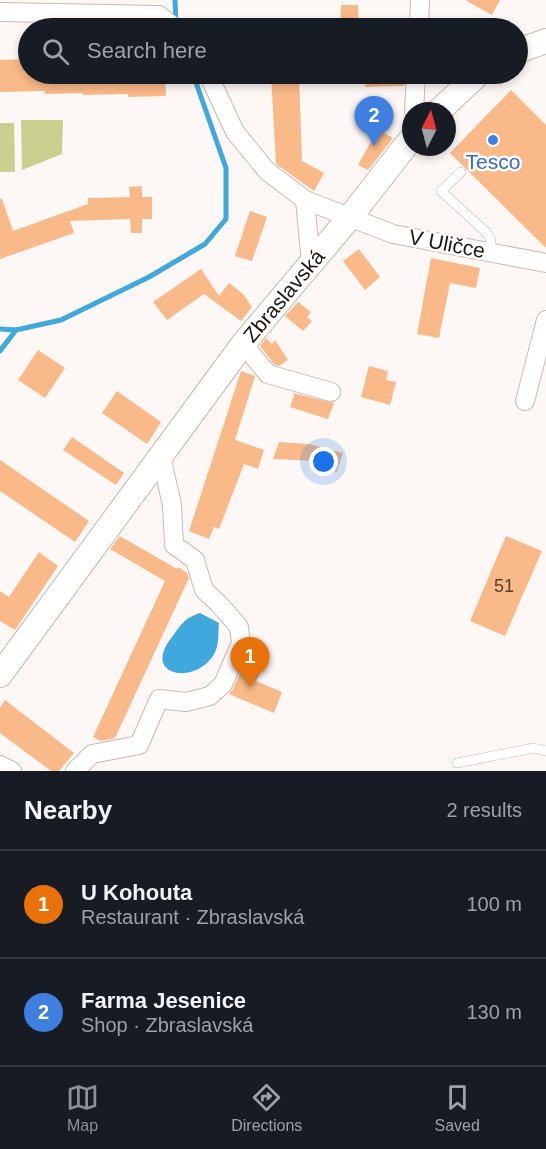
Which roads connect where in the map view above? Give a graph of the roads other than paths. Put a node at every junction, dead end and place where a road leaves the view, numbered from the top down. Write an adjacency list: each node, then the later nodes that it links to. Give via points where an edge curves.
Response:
1 (420, 0): 5 (street)
2 (24, 6): 3 (street); 4 (street)
3 (0, 12)
4 (163, 18)
5 (419, 18)
6 (546, 41): 7 (main road)
7 (528, 47)
8 (213, 84): 15 (street, V Uličce, via 235,132 267,171)
9 (415, 84): 11 (street)
10 (467, 84): 12 (main road)
11 (414, 102)
12 (448, 102)
13 (402, 150): 16 (main road, Zbraslavská)
14 (461, 172): 17 (lane, via 441,191 487,233 491,240)
15 (304, 200): 16 (street, V Uličce); 18 (street)
16 (350, 216): 17 (street, V Uličce, via 393,234); 18 (main road, Zbraslavská)
17 (489, 252): 19 (street, V Uličce)
18 (311, 262): 21 (main road, Zbraslavská)
19 (546, 263)
20 (546, 320): 23 (street)
21 (243, 344): 22 (street, via 268,374); 24 (main road, Zbraslavská)
22 (331, 392)
23 (525, 401)
24 (161, 456): 25 (main road, Zbraslavská); 30 (street, via 172,505 174,545 195,560 204,590 239,627 241,643 223,684 210,696 186,702 159,699 139,745 92,754)
25 (0, 675)
26 (546, 751): 27 (lane, via 534,748)
27 (457, 763)
28 (0, 765): 29 (street)
29 (12, 771)
30 (75, 771)

